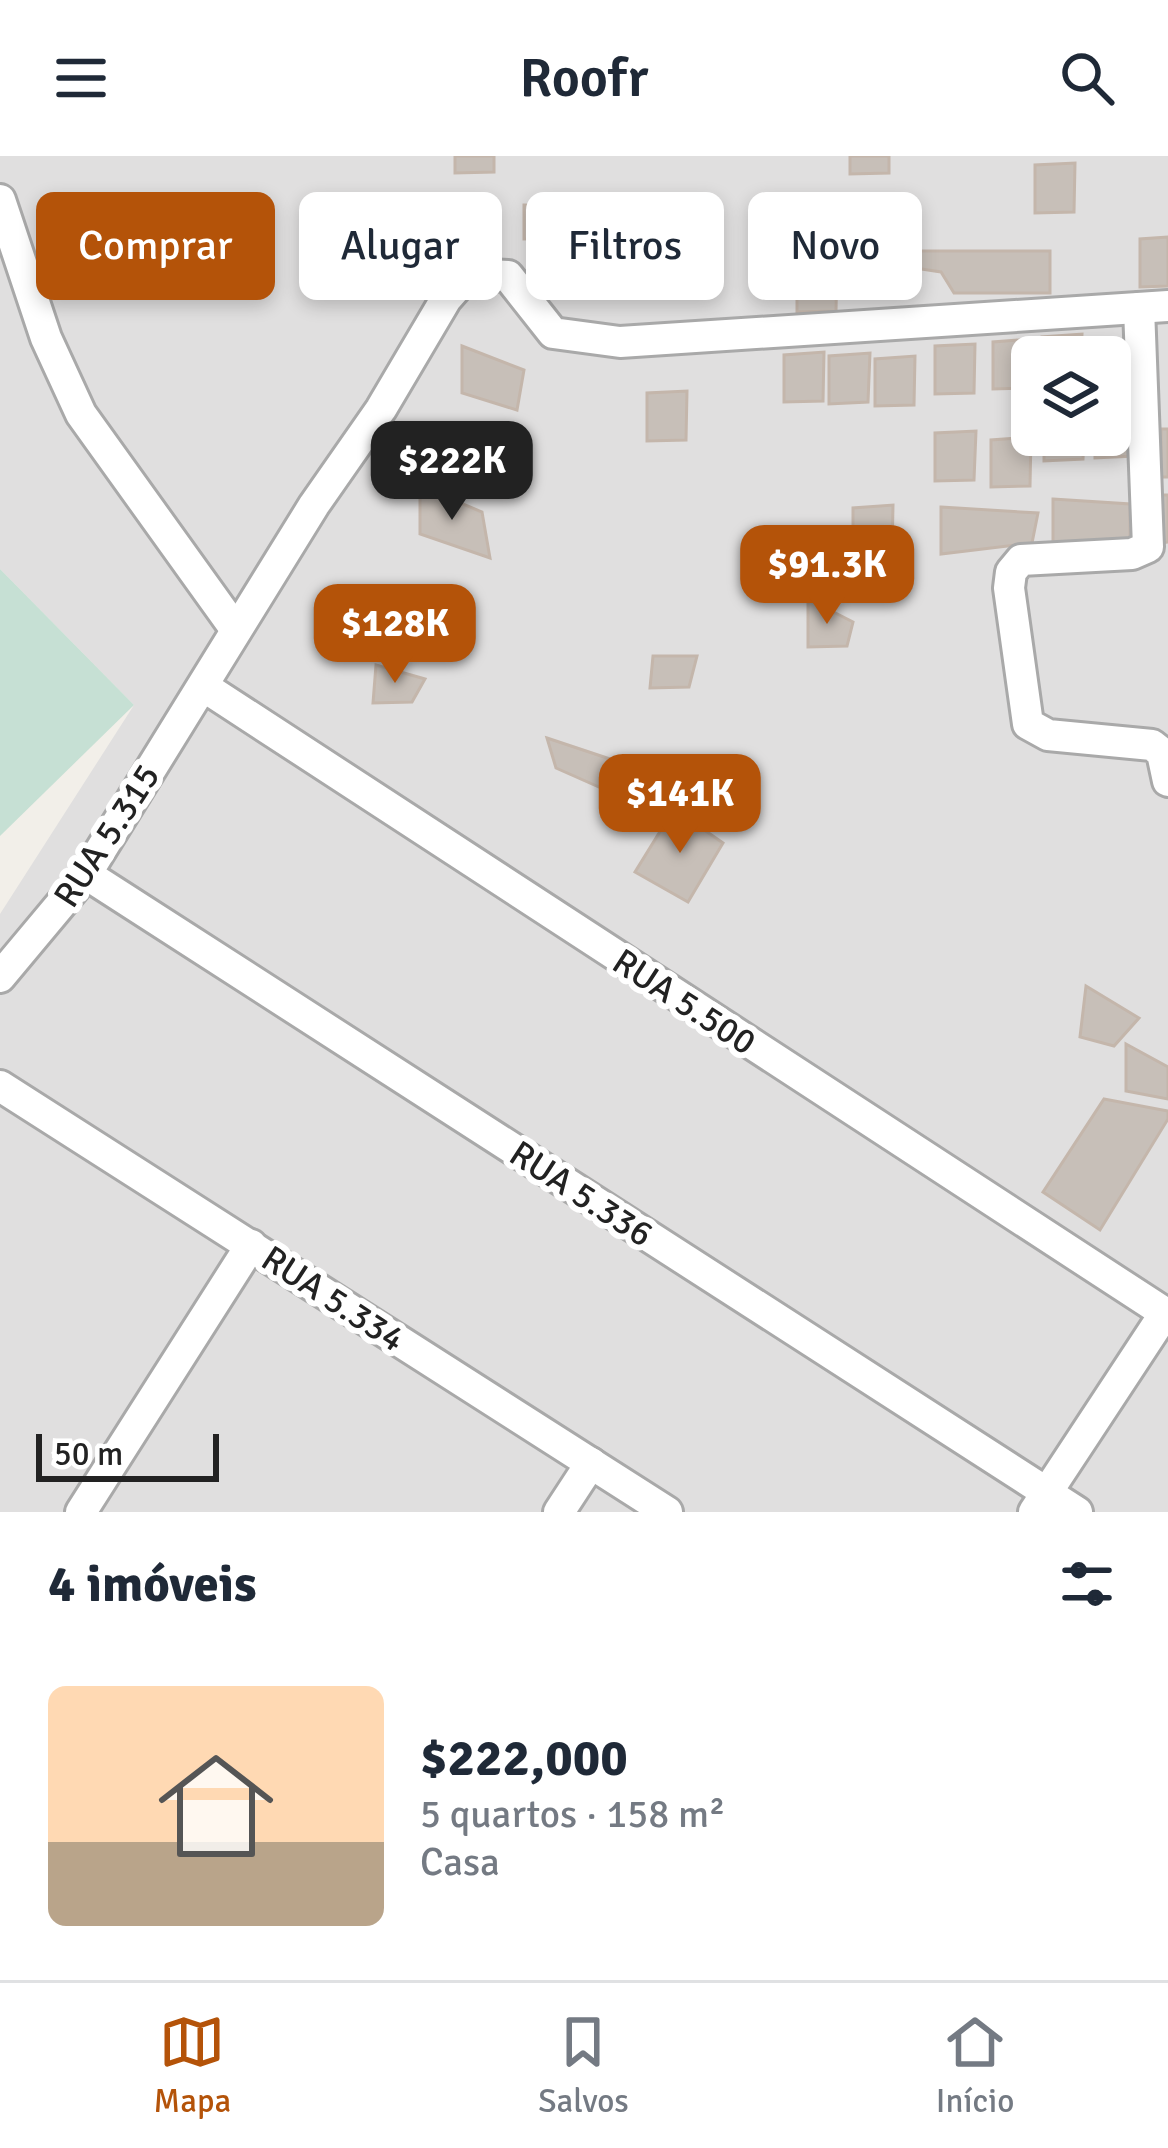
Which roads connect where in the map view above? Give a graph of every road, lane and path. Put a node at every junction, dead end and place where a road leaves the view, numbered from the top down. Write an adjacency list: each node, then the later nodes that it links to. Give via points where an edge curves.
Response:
1 (0, 200): 3 (street, via 81,414)
2 (1154, 307): 3 (street, RUA 5.315, via 603,342 553,333 508,276 468,274); 5 (street, via 1148,547 1021,560 1010,588 1028,724 1048,735 1152,746 1162,753)
3 (236, 630): 4 (street, RUA 5.315)
4 (203, 686): 6 (street, RUA 5.315); 10 (street, RUA 5.500)
5 (1168, 781)
6 (86, 874): 7 (street, RUA 5.315); 12 (street, RUA 5.336)
7 (0, 977)
8 (0, 1086): 9 (street, RUA 5.334)
9 (251, 1245): 11 (street, RUA 5.334); 13 (street)
10 (1166, 1314): 12 (street)
11 (591, 1463): 14 (street); 15 (street, RUA 5.334)
12 (1041, 1502): 16 (street, RUA 5.336)
13 (81, 1512)
14 (560, 1512)
15 (667, 1512)
16 (1077, 1512)

